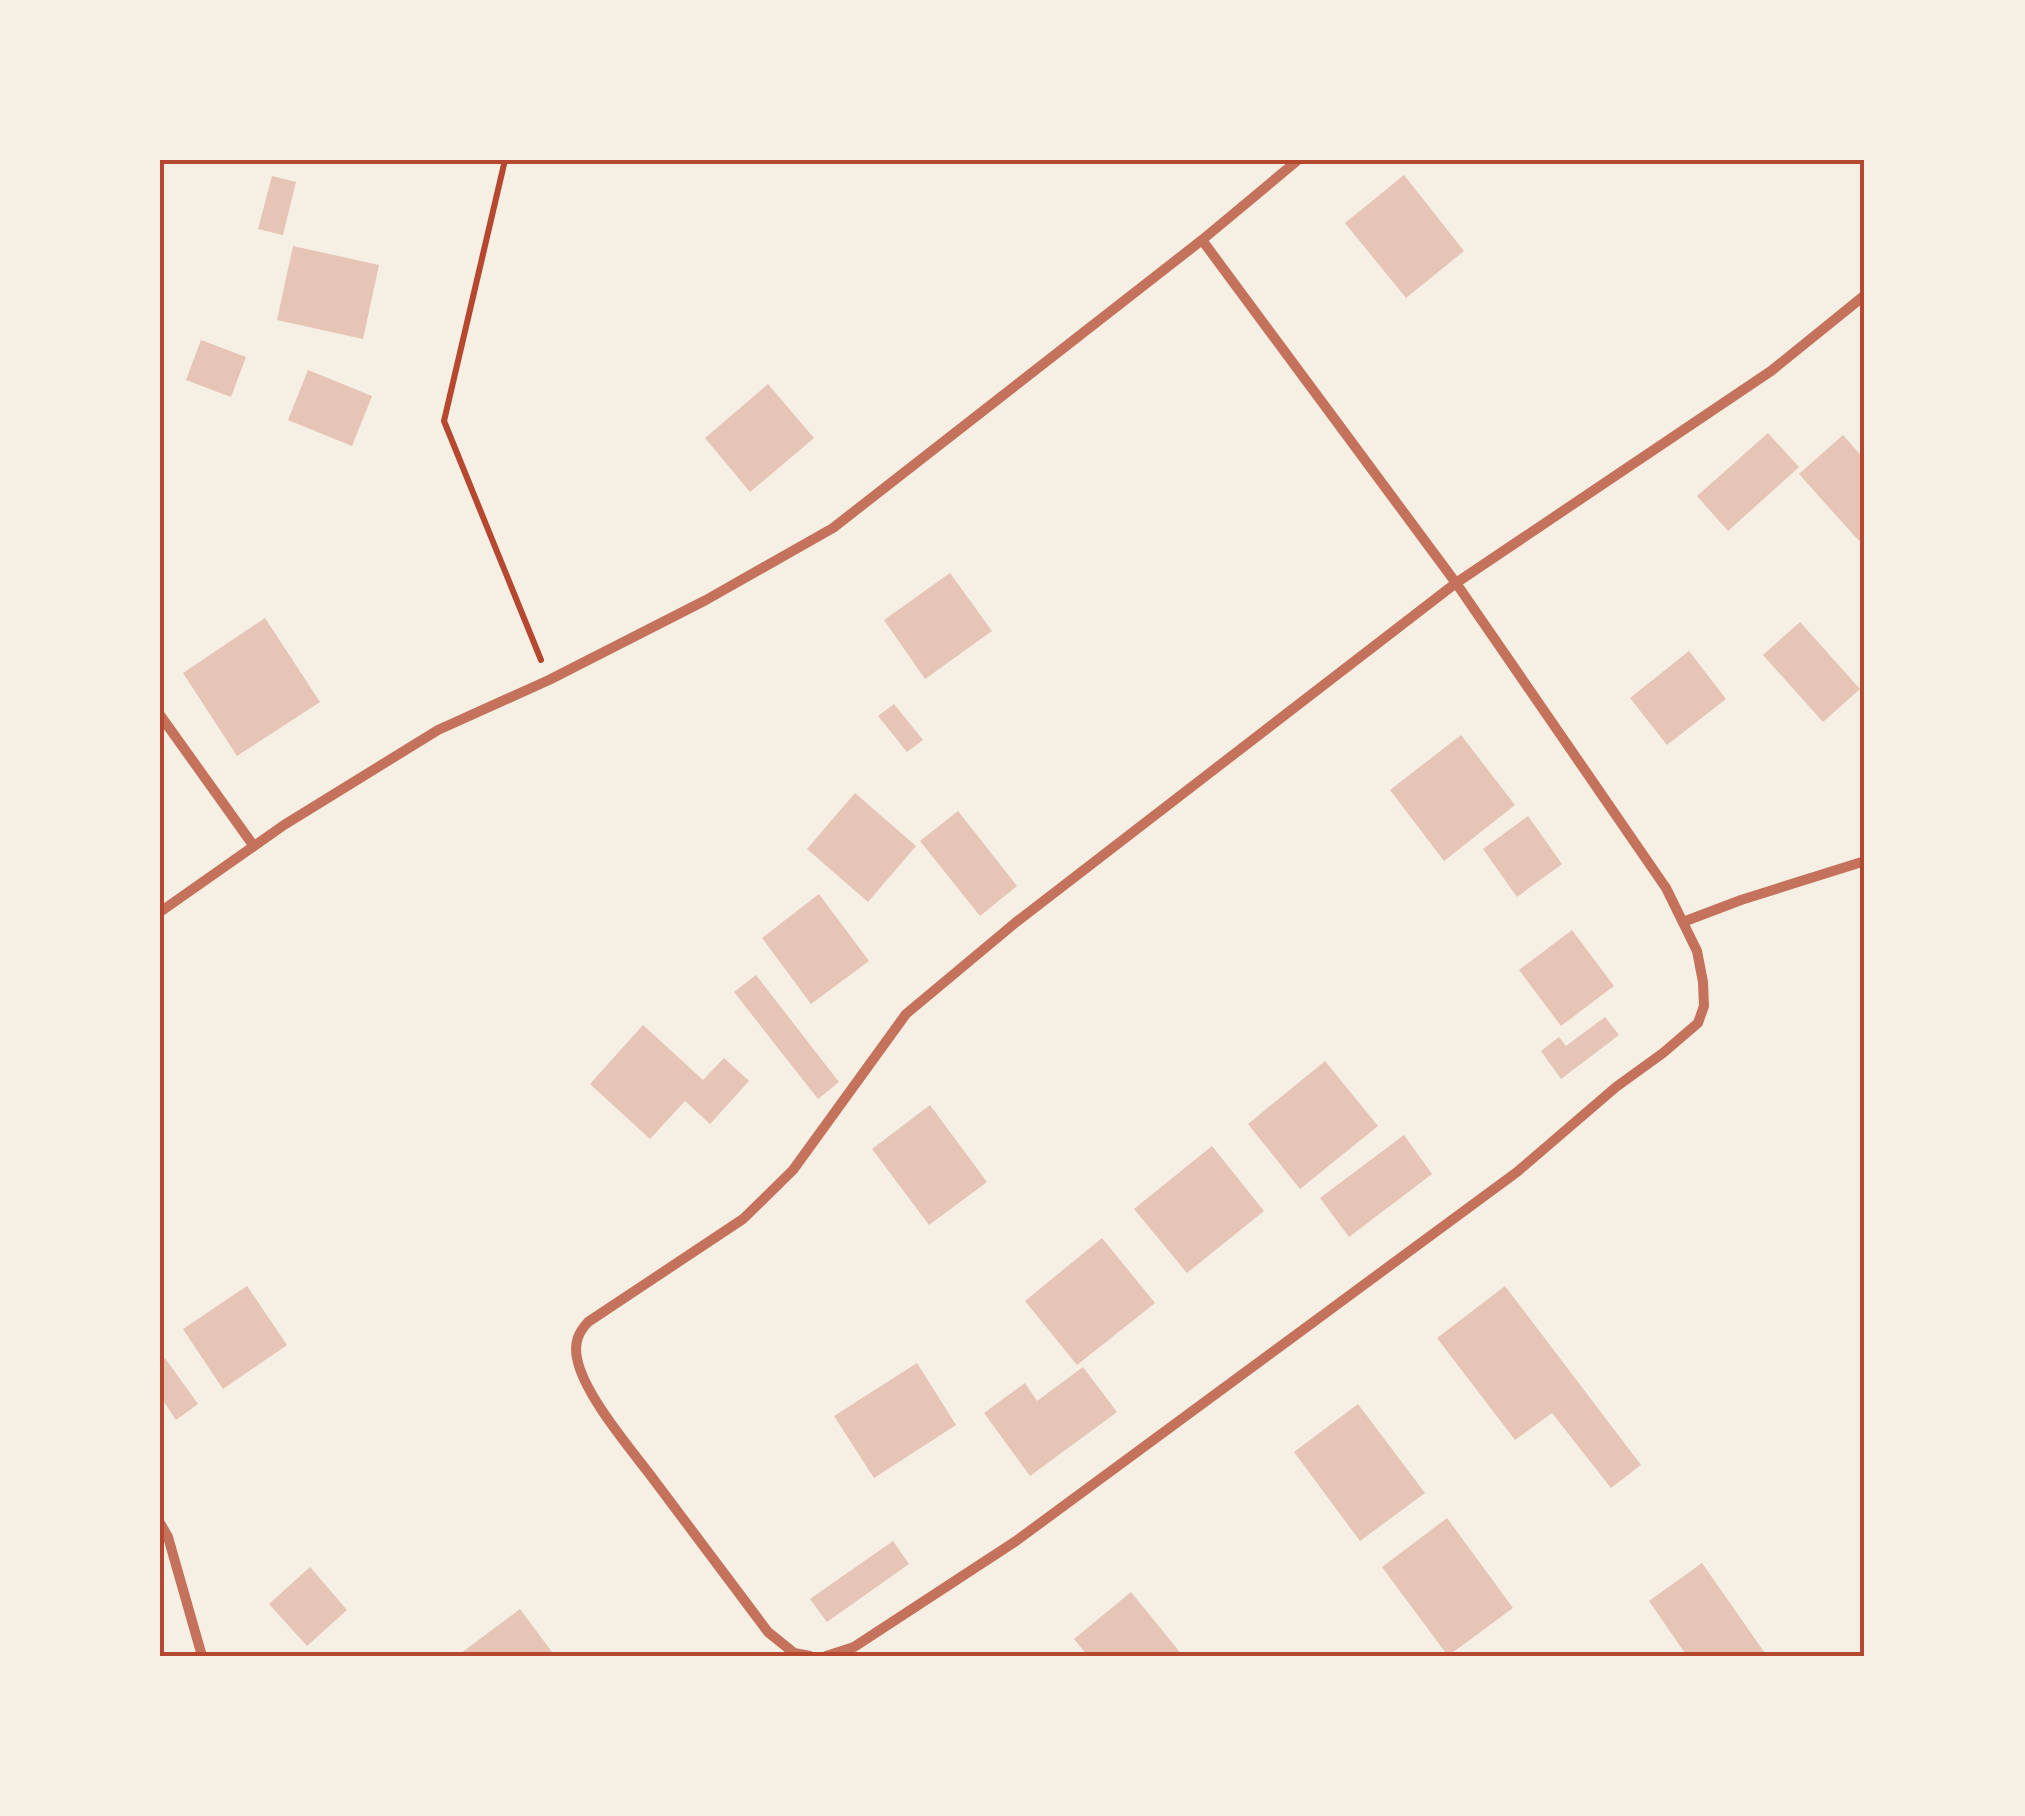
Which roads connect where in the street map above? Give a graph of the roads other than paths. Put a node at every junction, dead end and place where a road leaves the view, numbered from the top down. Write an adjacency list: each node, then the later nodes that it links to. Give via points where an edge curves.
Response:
1 (1298, 160): 2 (street)
2 (1202, 240): 4 (street); 6 (street, via 833,528 706,600 438,730)
3 (1865, 295): 4 (street, via 1771,372)
4 (1456, 584): 9 (street); 12 (street, via 906,1014 793,1170 743,1218 580,1332 577,1360 622,1438 768,1632 794,1653)
5 (160, 715): 6 (street)
6 (253, 846): 8 (street)
7 (1865, 860): 9 (street)
8 (160, 912)
9 (1683, 922): 13 (street, via 1698,951 1704,1006 1698,1022 1663,1053 1517,1172 1016,1541 854,1647)
10 (160, 1523): 11 (street)
11 (202, 1656)
12 (810, 1656)
13 (826, 1656)

